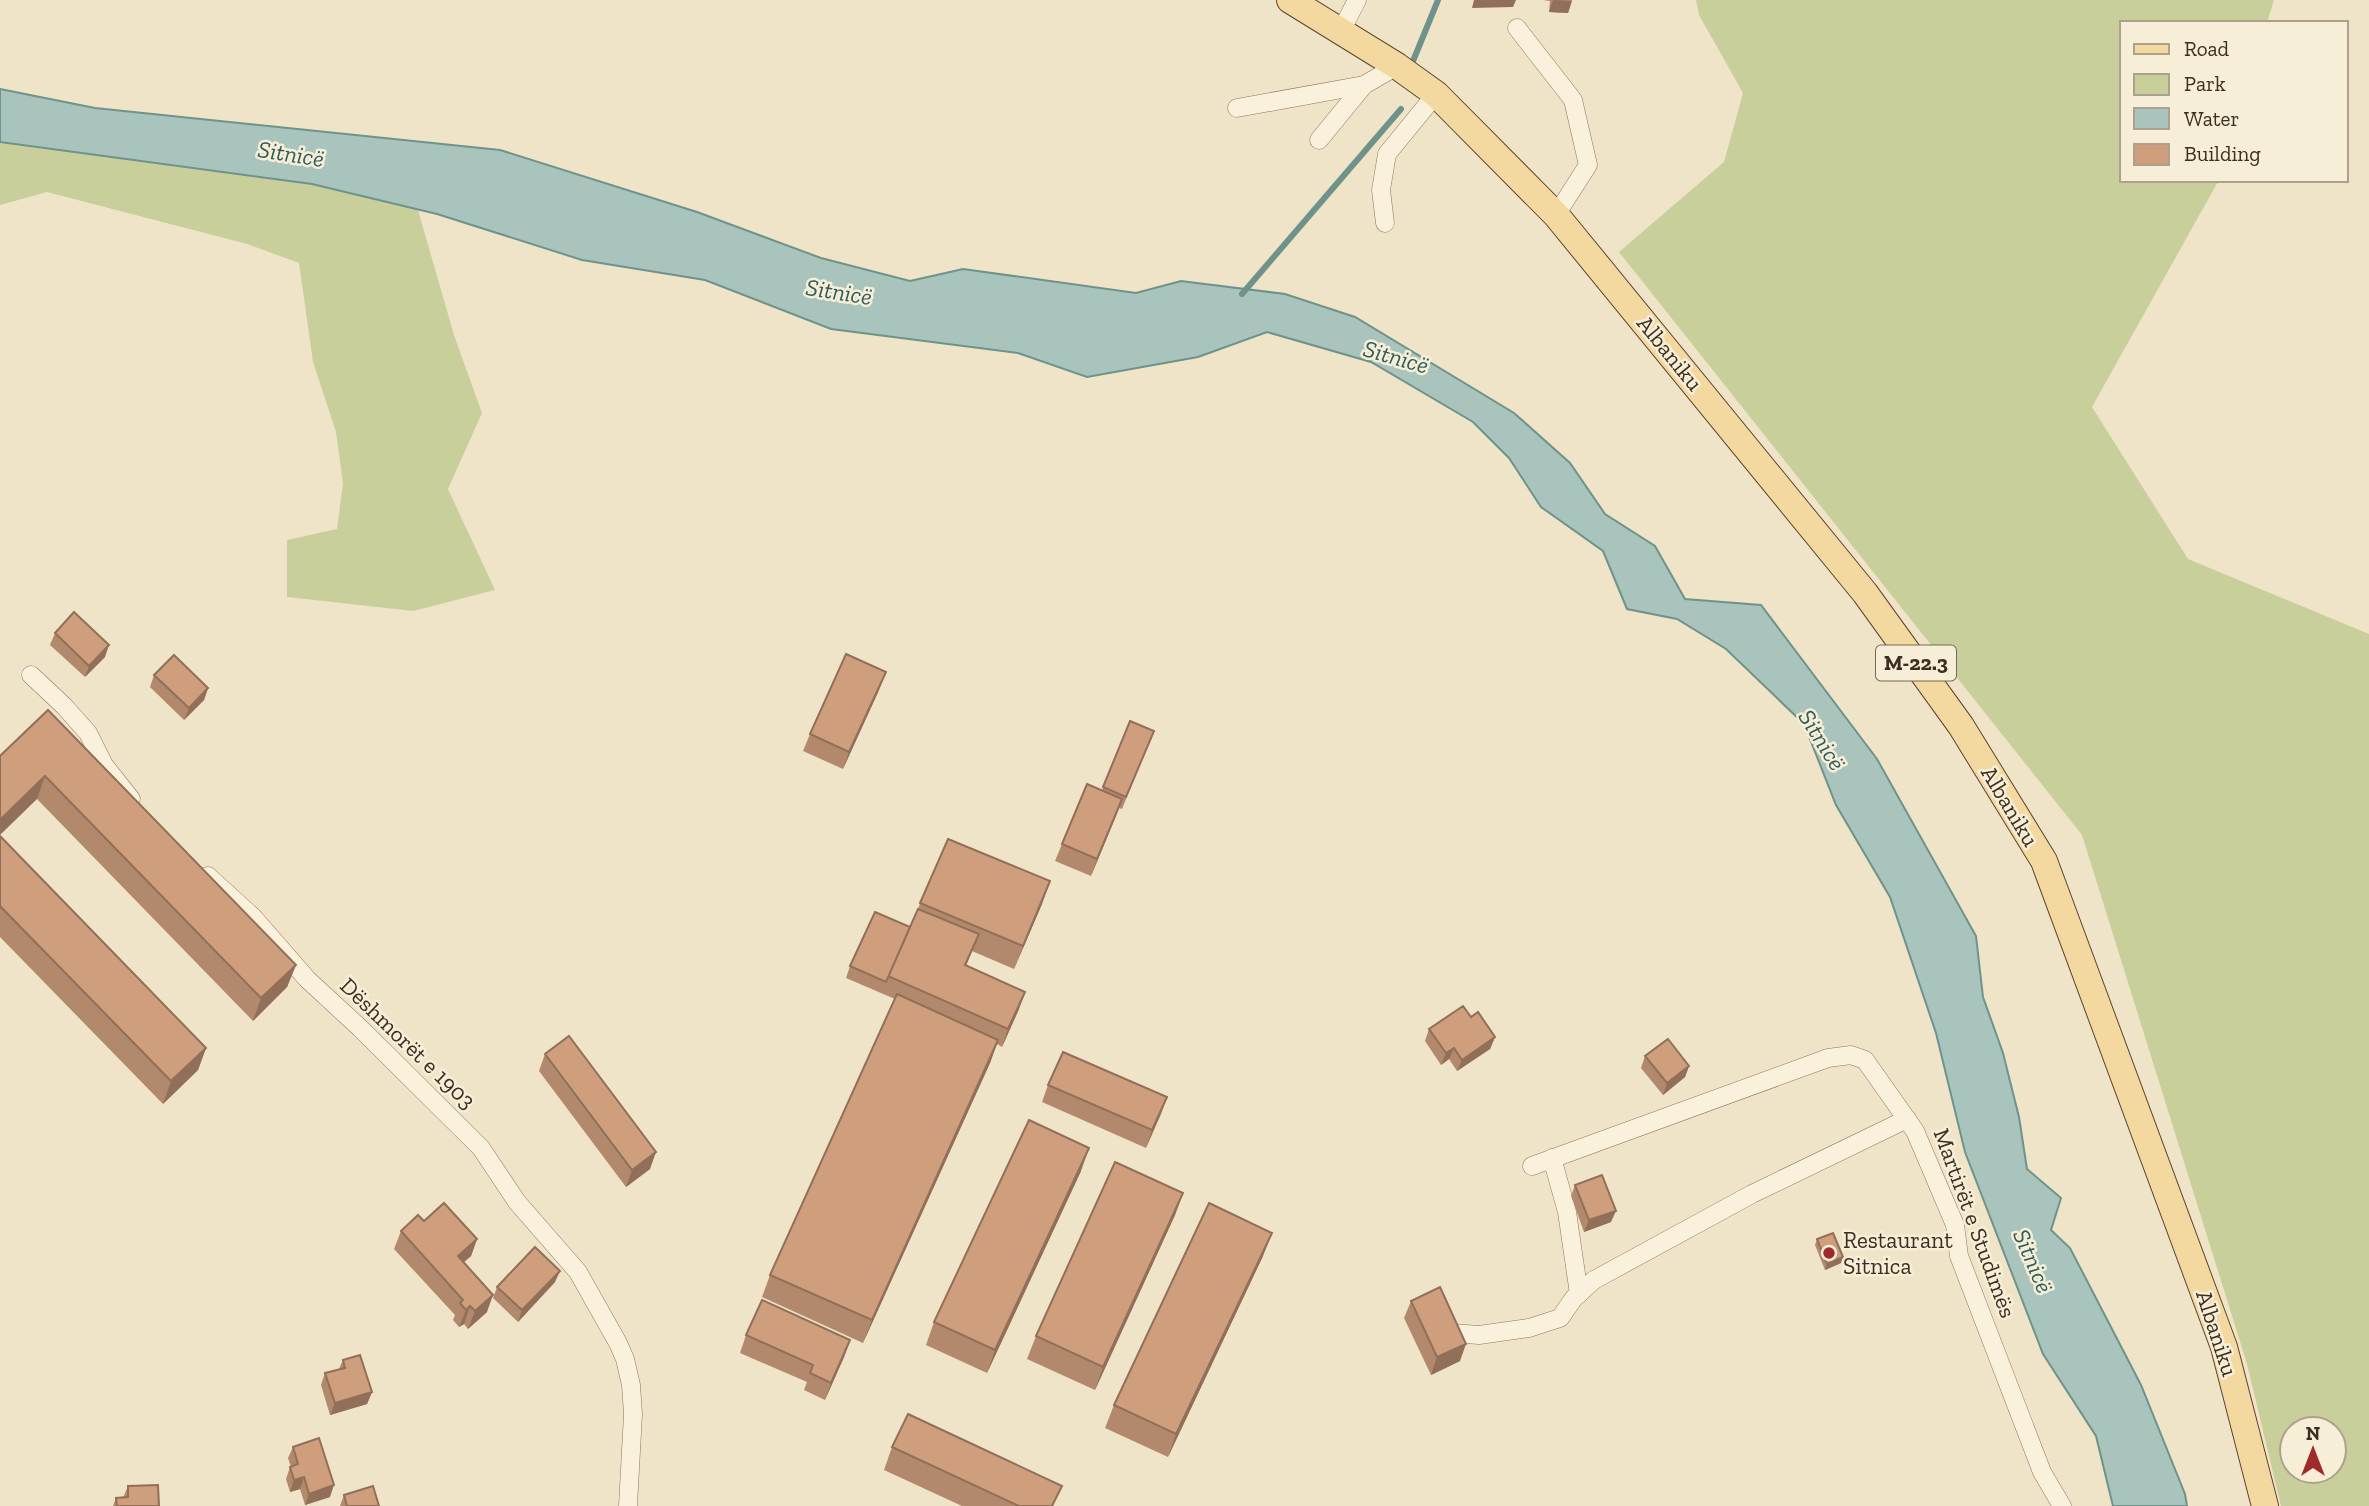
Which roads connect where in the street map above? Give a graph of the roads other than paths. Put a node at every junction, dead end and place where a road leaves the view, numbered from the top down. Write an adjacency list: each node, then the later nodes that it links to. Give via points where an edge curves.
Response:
1 (1290, 0): 4 (main road, Albaniku / M-22.3)
2 (1357, 0): 4 (street)
3 (1517, 28): 10 (street, via 1573,100 1588,165)
4 (1342, 31): 5 (main road, Albaniku / M-22.3)
5 (1397, 66): 6 (street); 7 (main road, Albaniku / M-22.3)
6 (1364, 85): 8 (street); 9 (street)
7 (1436, 94): 10 (main road, Albaniku / M-22.3); 11 (street, via 1387,154 1381,190)
8 (1237, 108)
9 (1319, 140)
10 (1556, 215): 22 (main road, Albaniku / M-22.3, via 1865,593 1961,726 2044,861 2224,1347)
11 (1385, 223)
12 (31, 675): 13 (street, via 88,733 104,765)
13 (146, 816)
14 (197, 866): 20 (street, Dëshmorët e 1903, via 481,1148 517,1202 578,1272 618,1343 632,1385)
15 (1907, 1119): 16 (street, Martirët e Studimës, via 1865,1060 1851,1055 1828,1058); 18 (street, via 1742,1199 1594,1280); 21 (street, Martirët e Studimës, via 1955,1225 1959,1256 2042,1472)
16 (1552, 1158): 17 (street, Martirët e Studimës); 18 (street, via 1567,1212)
17 (1532, 1166)
18 (1579, 1294): 19 (street, via 1560,1318 1529,1328 1479,1335)
19 (1438, 1332)
20 (628, 1506)
21 (2062, 1506)
22 (2265, 1506)

